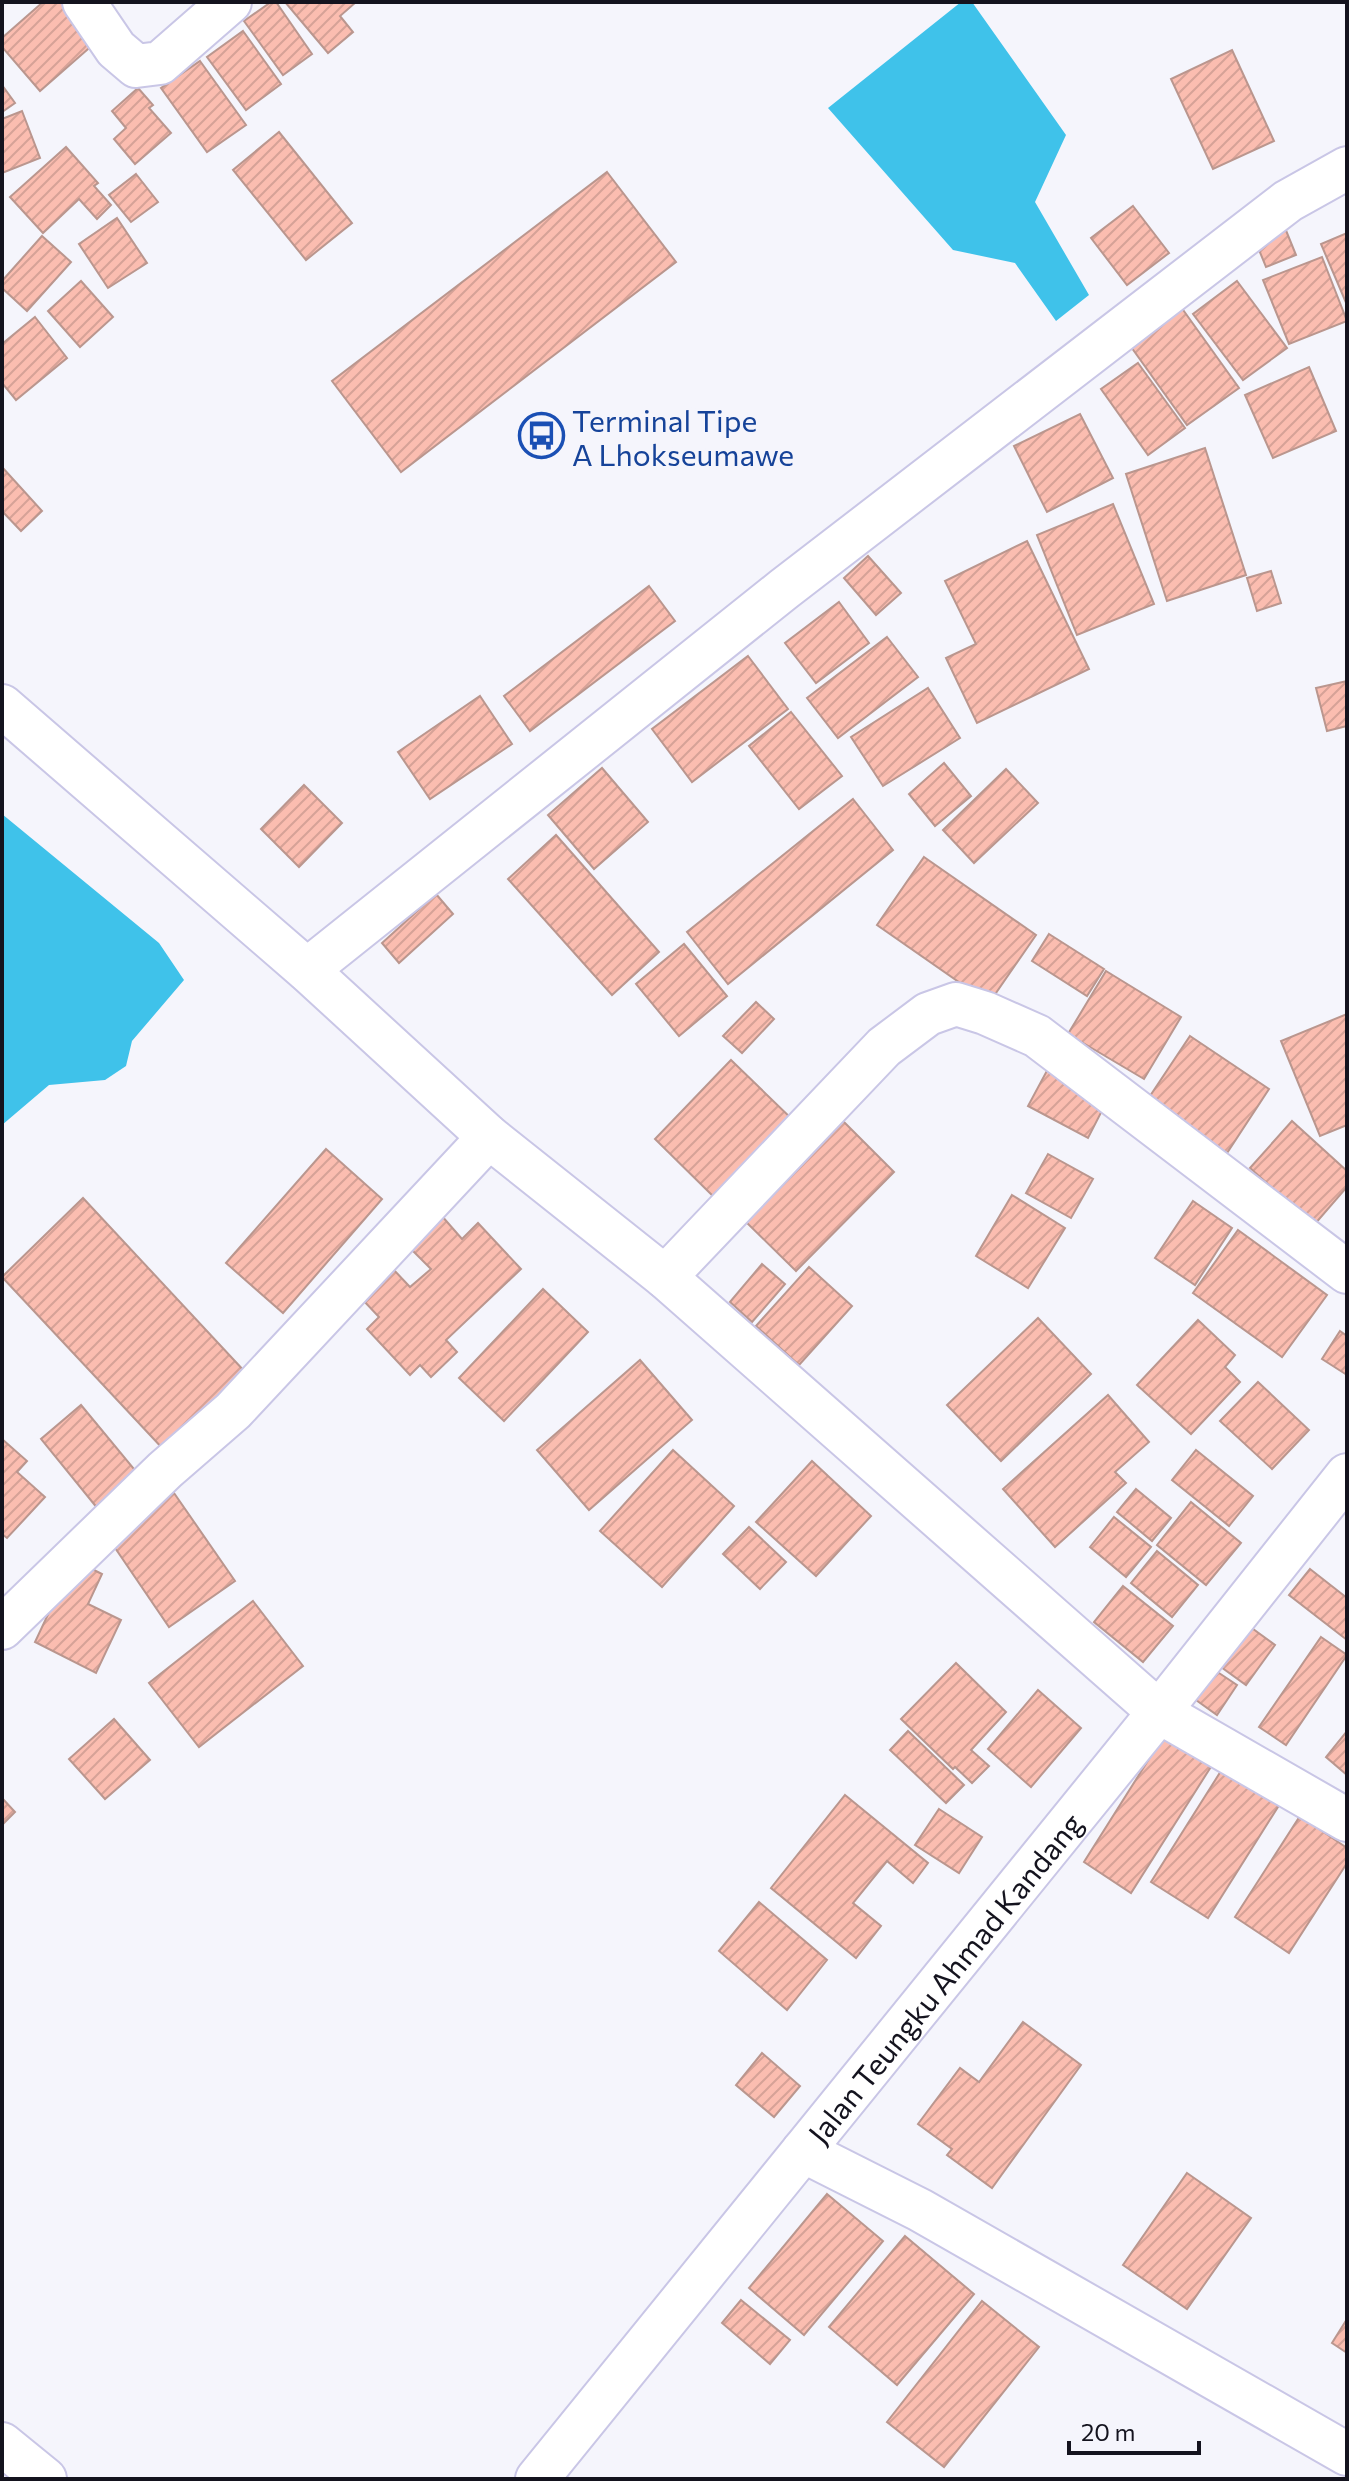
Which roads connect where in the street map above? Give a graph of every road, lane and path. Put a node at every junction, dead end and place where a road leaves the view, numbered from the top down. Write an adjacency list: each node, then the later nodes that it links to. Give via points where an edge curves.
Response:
1 (84, 2): 2 (street, via 116,49 136,66 160,63)
2 (230, 2)
3 (1347, 168): 5 (street, via 1288,201 797,579)
4 (2, 706): 5 (street)
5 (307, 970): 6 (street)
6 (489, 1137): 8 (street); 10 (street, via 233,1411)
7 (1347, 1272): 8 (street, via 1037,1036 956,1004 928,1014 884,1047)
8 (665, 1277): 11 (street)
9 (1347, 1475): 11 (street, Jalan Teungku Ahmad Kandang)
10 (2, 1628)
11 (1159, 1712): 12 (street); 13 (street, Jalan Teungku Ahmad Kandang)
12 (1347, 1820)
13 (803, 2151): 15 (street, via 920,2210); 17 (street, Jalan Teungku Ahmad Kandang)
14 (2, 2444): 16 (street)
15 (1347, 2454)
16 (45, 2479)
17 (537, 2479)

